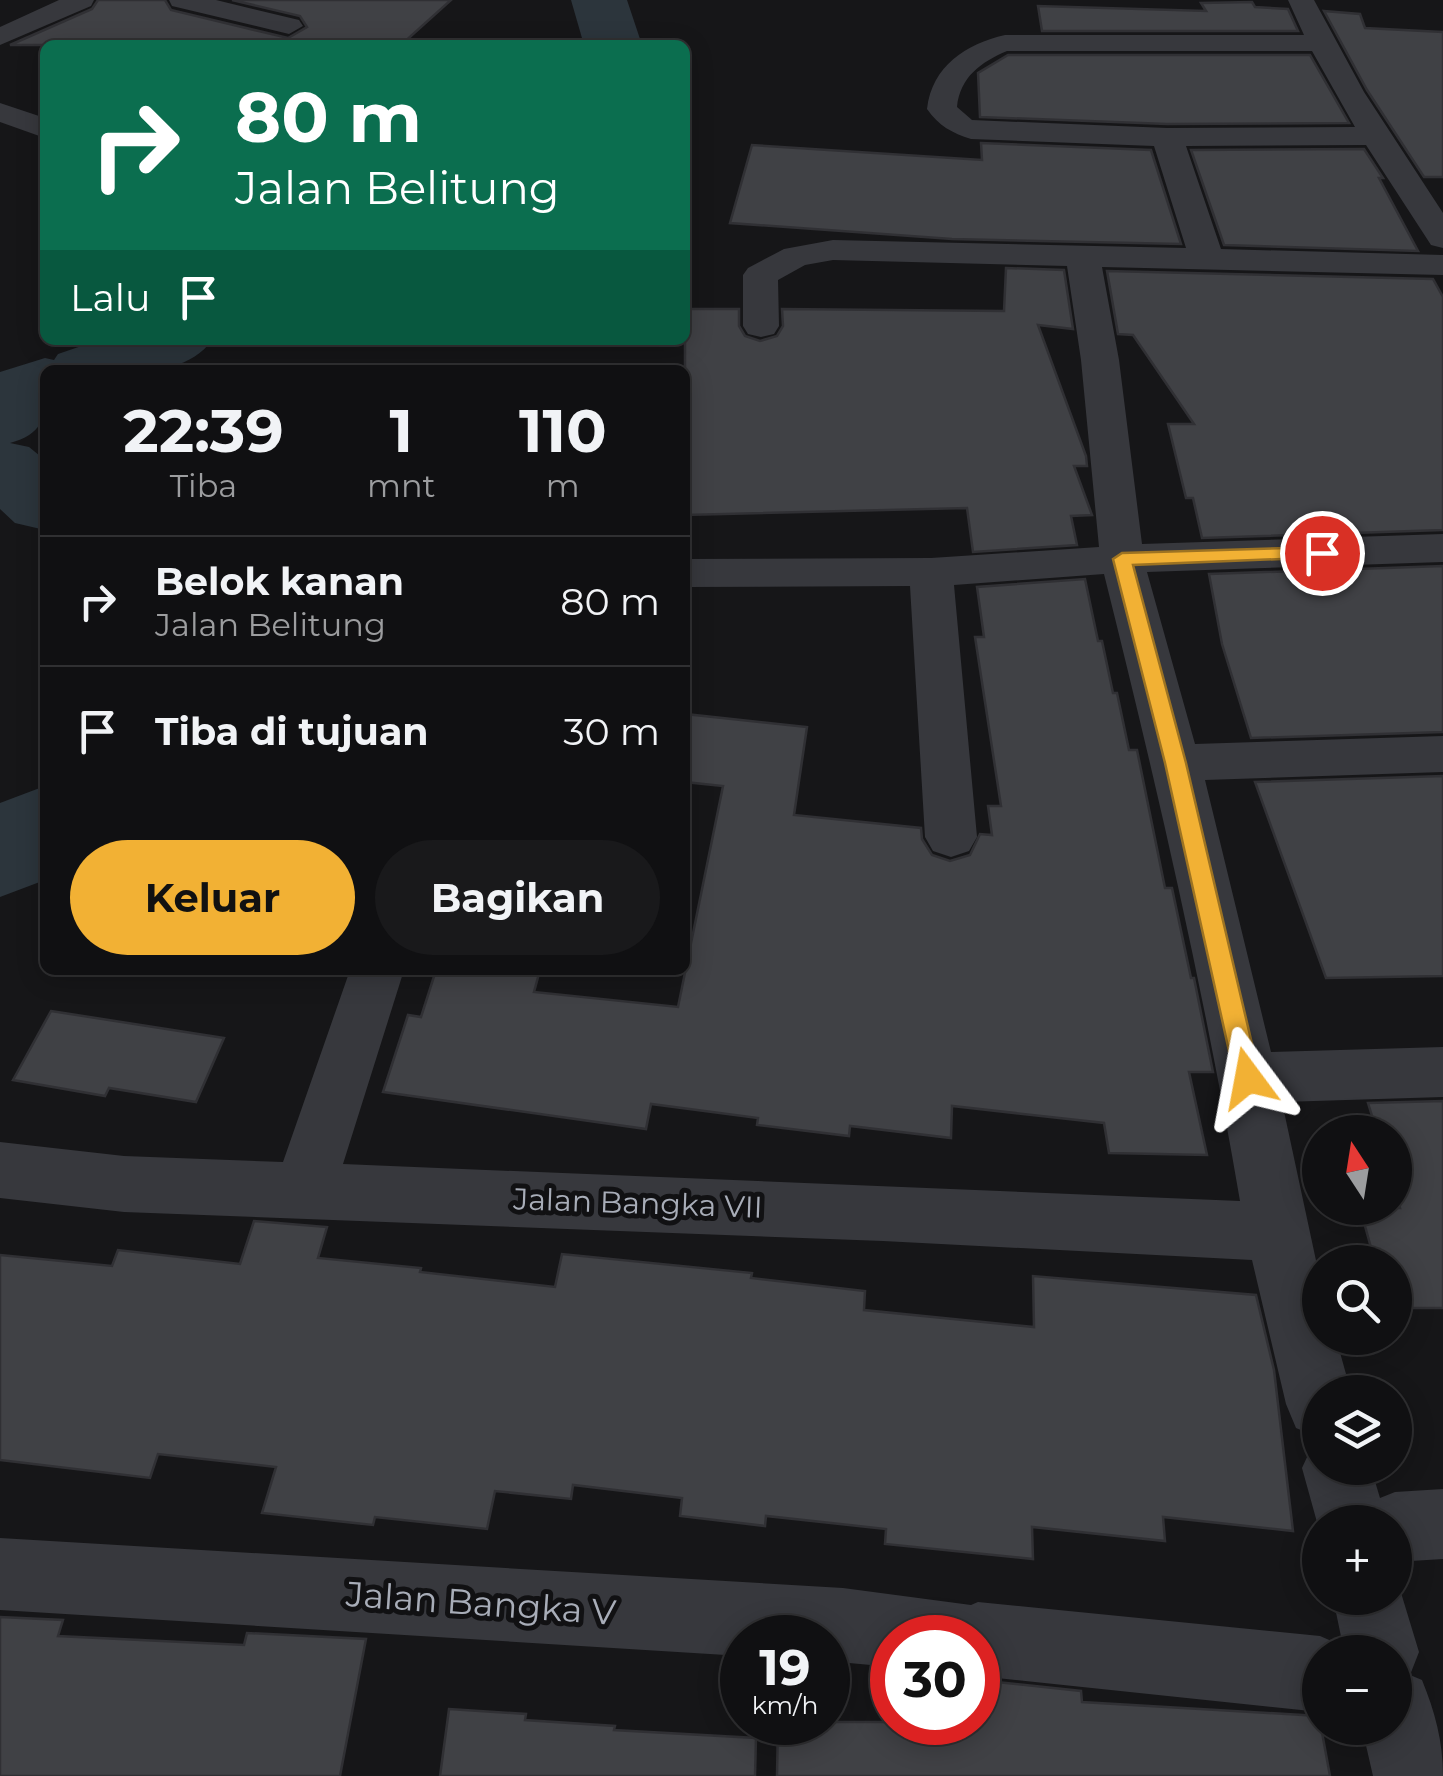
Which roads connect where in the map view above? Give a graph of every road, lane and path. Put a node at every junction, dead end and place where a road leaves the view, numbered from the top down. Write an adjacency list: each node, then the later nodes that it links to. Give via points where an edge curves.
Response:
1 (82, 0): 5 (street)
2 (182, 0): 4 (street)
3 (1301, 0): 6 (street)
4 (289, 26)
5 (0, 36)
6 (1320, 43): 9 (street); 10 (street, via 1005,44 968,60 942,101 947,117 972,131)
7 (0, 112): 8 (street)
8 (40, 127)
9 (1374, 136): 10 (street); 11 (street)
10 (1167, 137): 13 (street)
11 (1443, 238)
12 (1083, 257): 13 (street); 15 (street, via 858,248 796,256 760,276); 17 (street)
13 (1206, 257): 14 (street)
14 (1443, 265)
15 (761, 326)
16 (1443, 548): 17 (street)
17 (1122, 559): 18 (street); 21 (street)
18 (931, 572): 19 (street); 22 (street)
19 (690, 573)
20 (1443, 754): 21 (street)
21 (1176, 763): 25 (street)
22 (950, 838)
23 (375, 975): 27 (street)
24 (1443, 1072): 25 (street)
25 (1248, 1078): 28 (street)
26 (0, 1170): 27 (street, Jalan Bangka VII, via 124,1184)
27 (304, 1190): 28 (street, Jalan Bangka VII)
28 (1276, 1232): 29 (street)
29 (1313, 1375)
30 (1443, 1524): 31 (street)
31 (1412, 1526)
32 (0, 1574): 33 (street, Jalan Bangka V)
33 (870, 1629)
34 (1000, 1641): 35 (street)
35 (1302, 1672)
36 (1404, 1745): 37 (street)
37 (1412, 1776)

